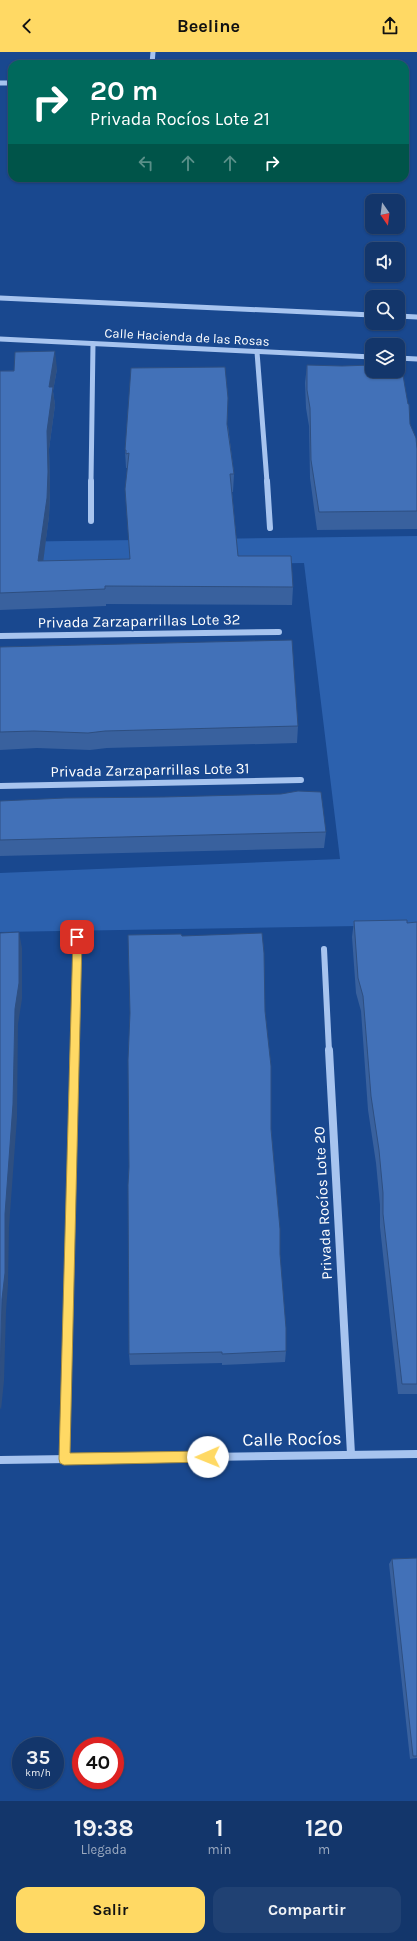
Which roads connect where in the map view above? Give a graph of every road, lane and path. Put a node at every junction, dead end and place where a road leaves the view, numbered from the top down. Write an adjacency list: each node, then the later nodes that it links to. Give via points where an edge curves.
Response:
1 (0, 298): 2 (street, Calle Hacienda de las Rosas)
2 (365, 315)
3 (405, 316): 4 (street)
4 (417, 317)
5 (0, 339): 6 (street, Calle Hacienda de las Rosas)
6 (93, 344): 7 (street, Calle Hacienda de las Rosas); 11 (street)
7 (257, 352): 8 (street, Calle Hacienda de las Rosas); 12 (street)
8 (365, 357)
9 (405, 358): 10 (street)
10 (417, 359)
11 (91, 521)
12 (270, 528)
13 (279, 632): 14 (street, Privada Zarzaparrillas Lote 32)
14 (0, 636)
15 (300, 780): 16 (street, Privada Zarzaparrillas Lote 31)
16 (0, 786)
17 (77, 937): 21 (street)
18 (324, 949): 19 (street, Privada Rocíos Lote 20)
19 (351, 1454): 20 (street, Calle Rocíos); 21 (street, Calle Rocíos)
20 (417, 1454)
21 (64, 1459): 22 (street, Calle Rocíos)
22 (0, 1460)

